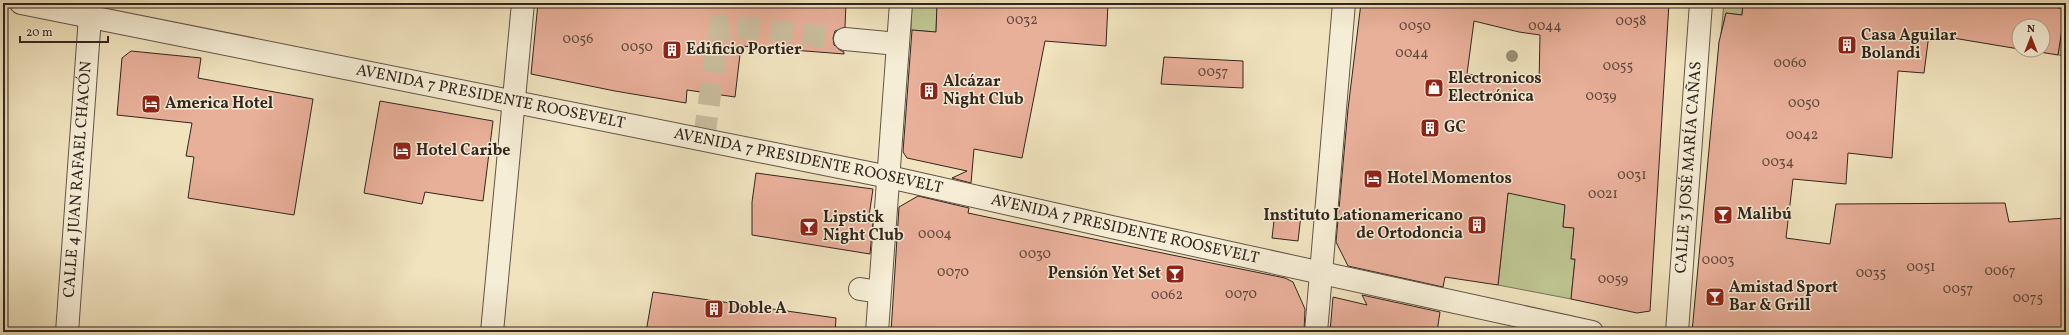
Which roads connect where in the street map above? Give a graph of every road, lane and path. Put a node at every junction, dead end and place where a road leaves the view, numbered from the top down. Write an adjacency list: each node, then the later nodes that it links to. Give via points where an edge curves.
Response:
1 (21, 3): 6 (street, AVENIDA 7 PRESIDENTE ROOSEVELT)
2 (523, 3): 9 (street)
3 (901, 3): 8 (street)
4 (1344, 3): 11 (street)
5 (1701, 3): 17 (street, CALLE 3 JOSÉ MARÍA CAÑAS)
6 (90, 10): 9 (street, AVENIDA 7 PRESIDENTE ROOSEVELT); 12 (street, CALLE 4 JUAN RAFAEL CHACÓN)
7 (845, 39): 8 (street)
8 (898, 44): 10 (street)
9 (512, 101): 10 (street, AVENIDA 7 PRESIDENTE ROOSEVELT, via 646,136); 13 (street)
10 (889, 176): 11 (street, AVENIDA 7 PRESIDENTE ROOSEVELT); 14 (street, via 870,290)
11 (1322, 273): 15 (street); 16 (street, AVENIDA 7 PRESIDENTE ROOSEVELT)
12 (67, 332)
13 (492, 332)
14 (877, 332)
15 (1316, 332)
16 (1592, 332)
17 (1677, 332)

